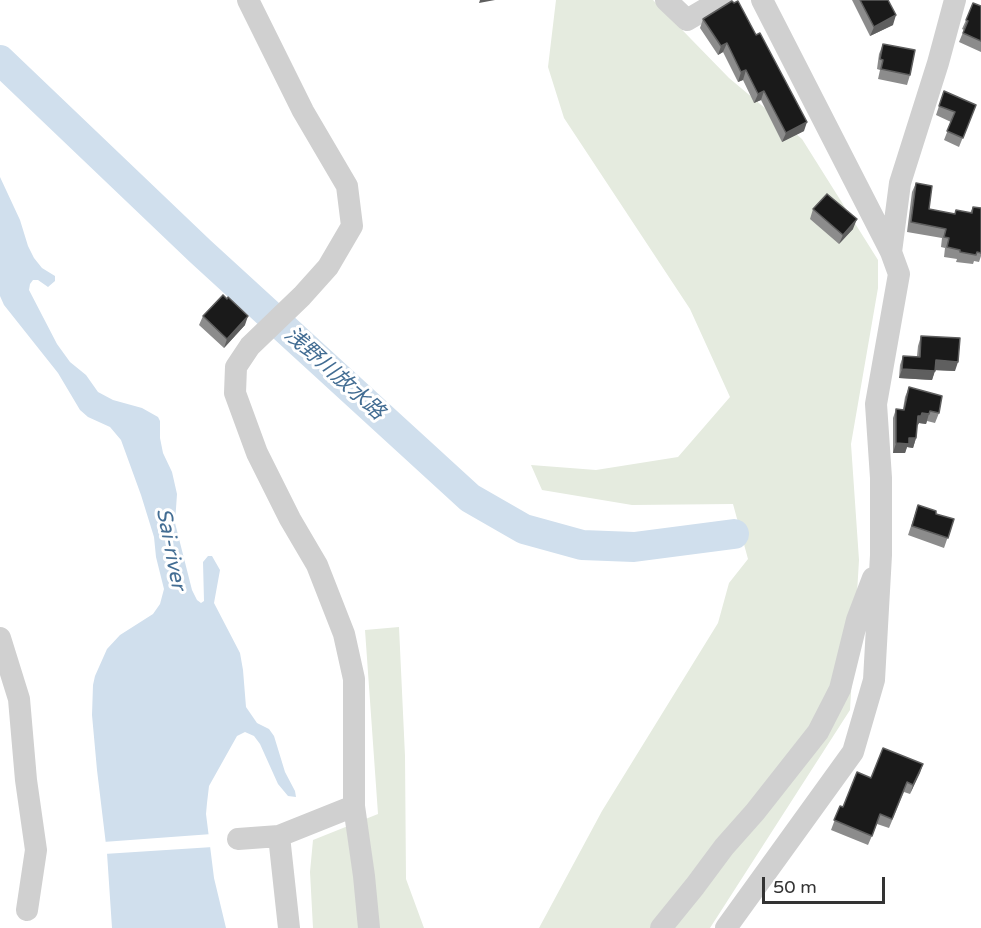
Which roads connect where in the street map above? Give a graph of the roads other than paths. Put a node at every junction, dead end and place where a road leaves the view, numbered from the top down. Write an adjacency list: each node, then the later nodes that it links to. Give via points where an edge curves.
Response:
1 (248, 0): 9 (street, via 303,111 347,186 352,226 328,267 250,346 236,367 235,393 257,453 317,565 344,634 354,680)
2 (666, 0): 3 (street, via 687,20)
3 (721, 0)
4 (762, 0): 6 (street)
5 (955, 0): 6 (street, via 900,183)
6 (891, 252): 7 (street, via 898,274 876,404)
7 (881, 555): 15 (street, via 829,714); 16 (street, via 874,680 853,752)
8 (0, 638): 12 (street, via 19,699 36,850)
9 (354, 806): 10 (street); 14 (street)
10 (279, 836): 11 (street); 13 (street)
11 (238, 839)
12 (27, 909)
13 (289, 928)
14 (369, 928)
15 (661, 928)
16 (726, 928)

